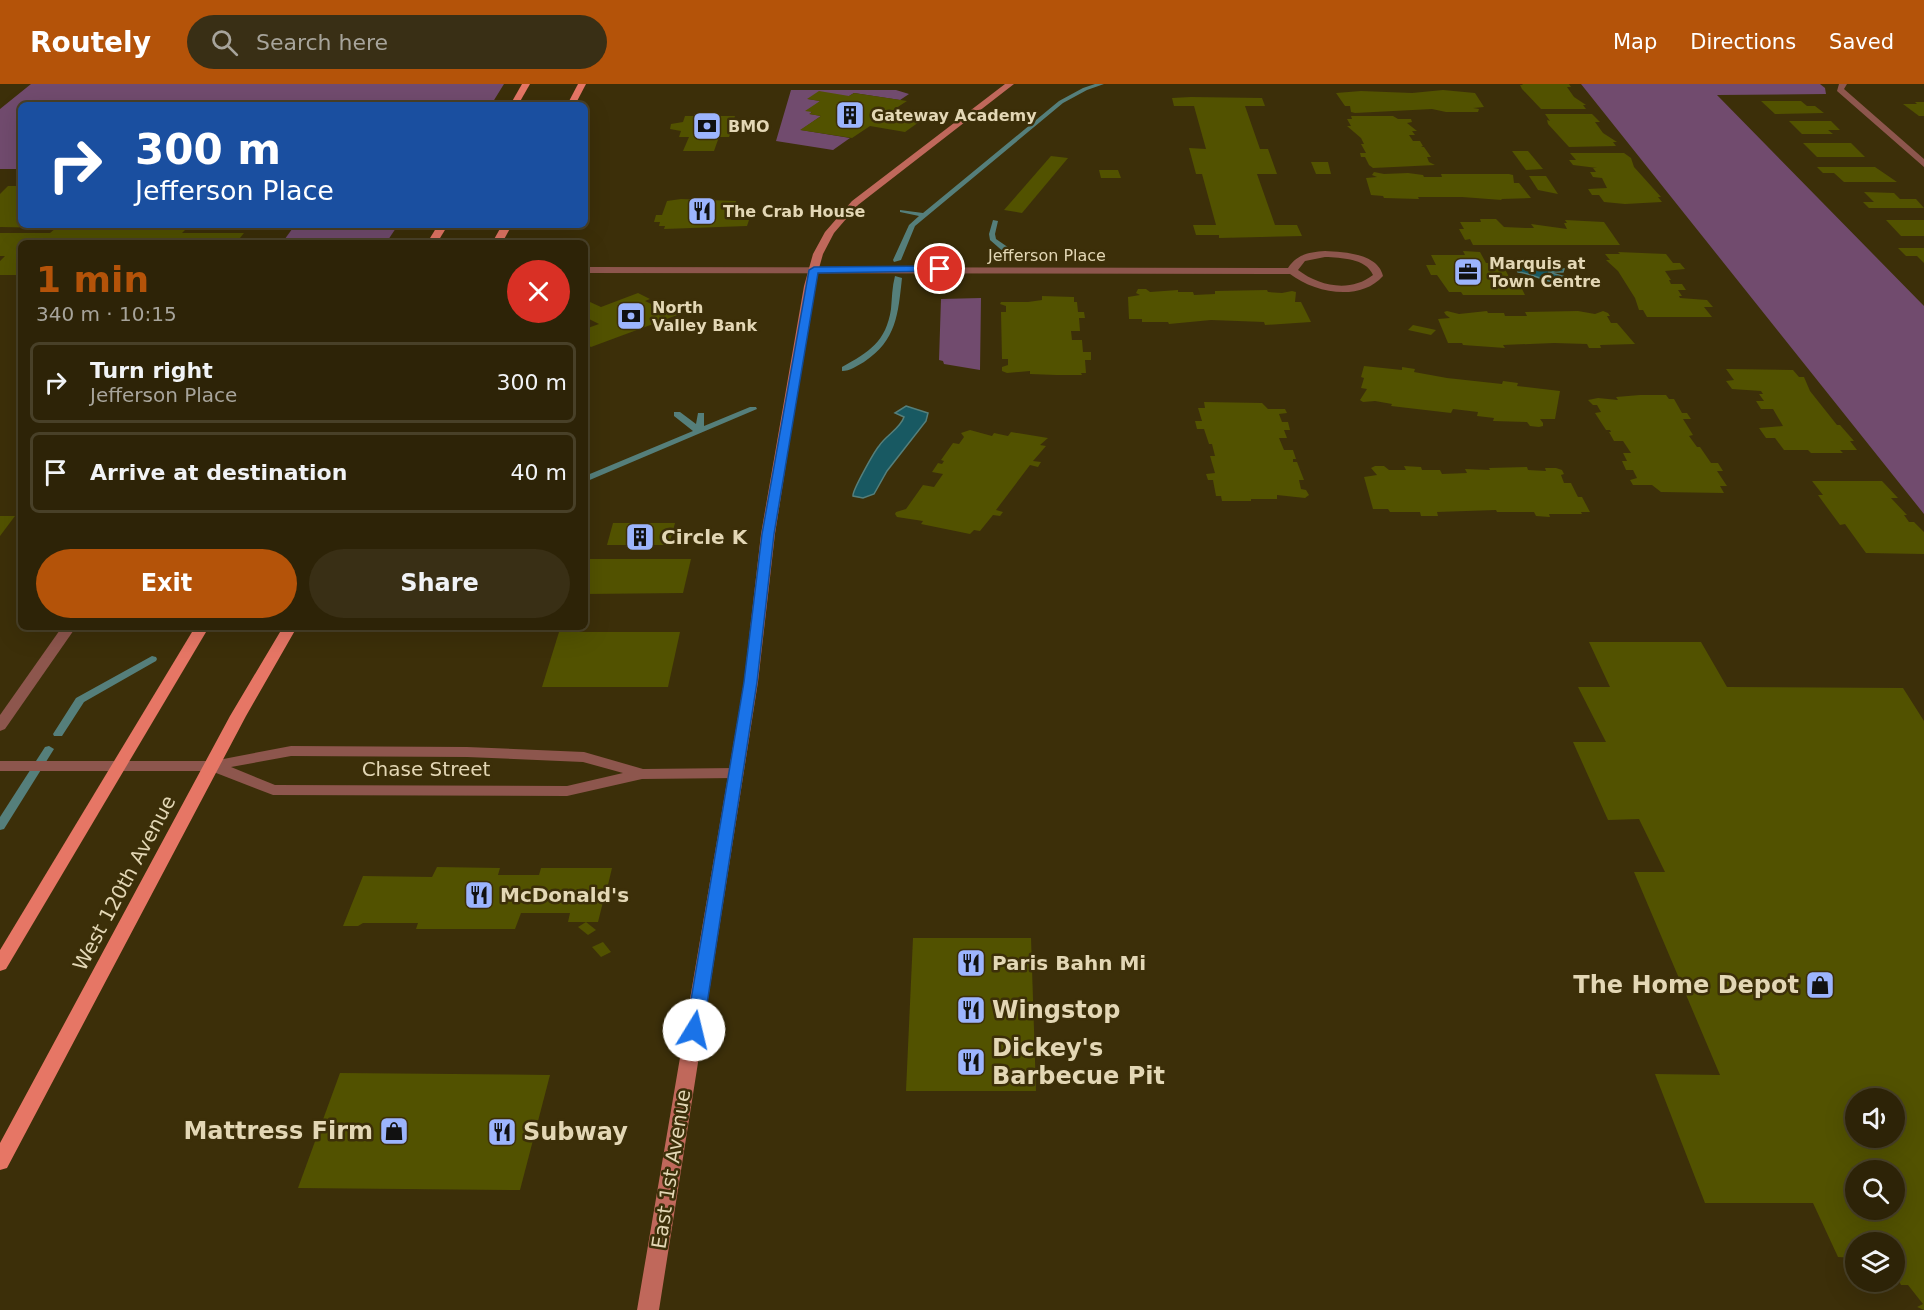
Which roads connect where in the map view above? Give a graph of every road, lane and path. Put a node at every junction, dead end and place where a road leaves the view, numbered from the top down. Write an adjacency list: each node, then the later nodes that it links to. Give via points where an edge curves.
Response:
1 (526, 84): 5 (main road)
2 (582, 84): 6 (main road)
3 (1010, 84): 9 (street, East 1st Avenue, via 855,203 830,232)
4 (1842, 84): 7 (street, via 1840,89)
5 (516, 102)
6 (573, 102)
7 (1924, 164)
8 (588, 270): 9 (street, Jefferson Place)
9 (814, 270): 10 (street, Jefferson Place); 18 (street, East 1st Avenue, via 768,534)
10 (1292, 271): 10 (street, via 1312,284 1340,288 1366,285 1378,276 1373,265 1365,261 1325,254 1302,258)
11 (67, 630): 14 (street)
12 (200, 630): 16 (main road)
13 (288, 630): 17 (main road, West 120th Avenue)
14 (0, 726)
15 (6, 766): 16 (street, Chase Street)
16 (120, 766): 17 (street, Chase Street); 20 (main road)
17 (213, 766): 19 (street, Chase Street, via 291,751 467,752 584,757); 19 (street, Chase Street, via 273,790 567,791); 21 (main road, West 120th Avenue)
18 (736, 773): 19 (street, Chase Street); 22 (street, East 1st Avenue)
19 (642, 774)
20 (0, 965)
21 (0, 1162)
22 (648, 1310)

